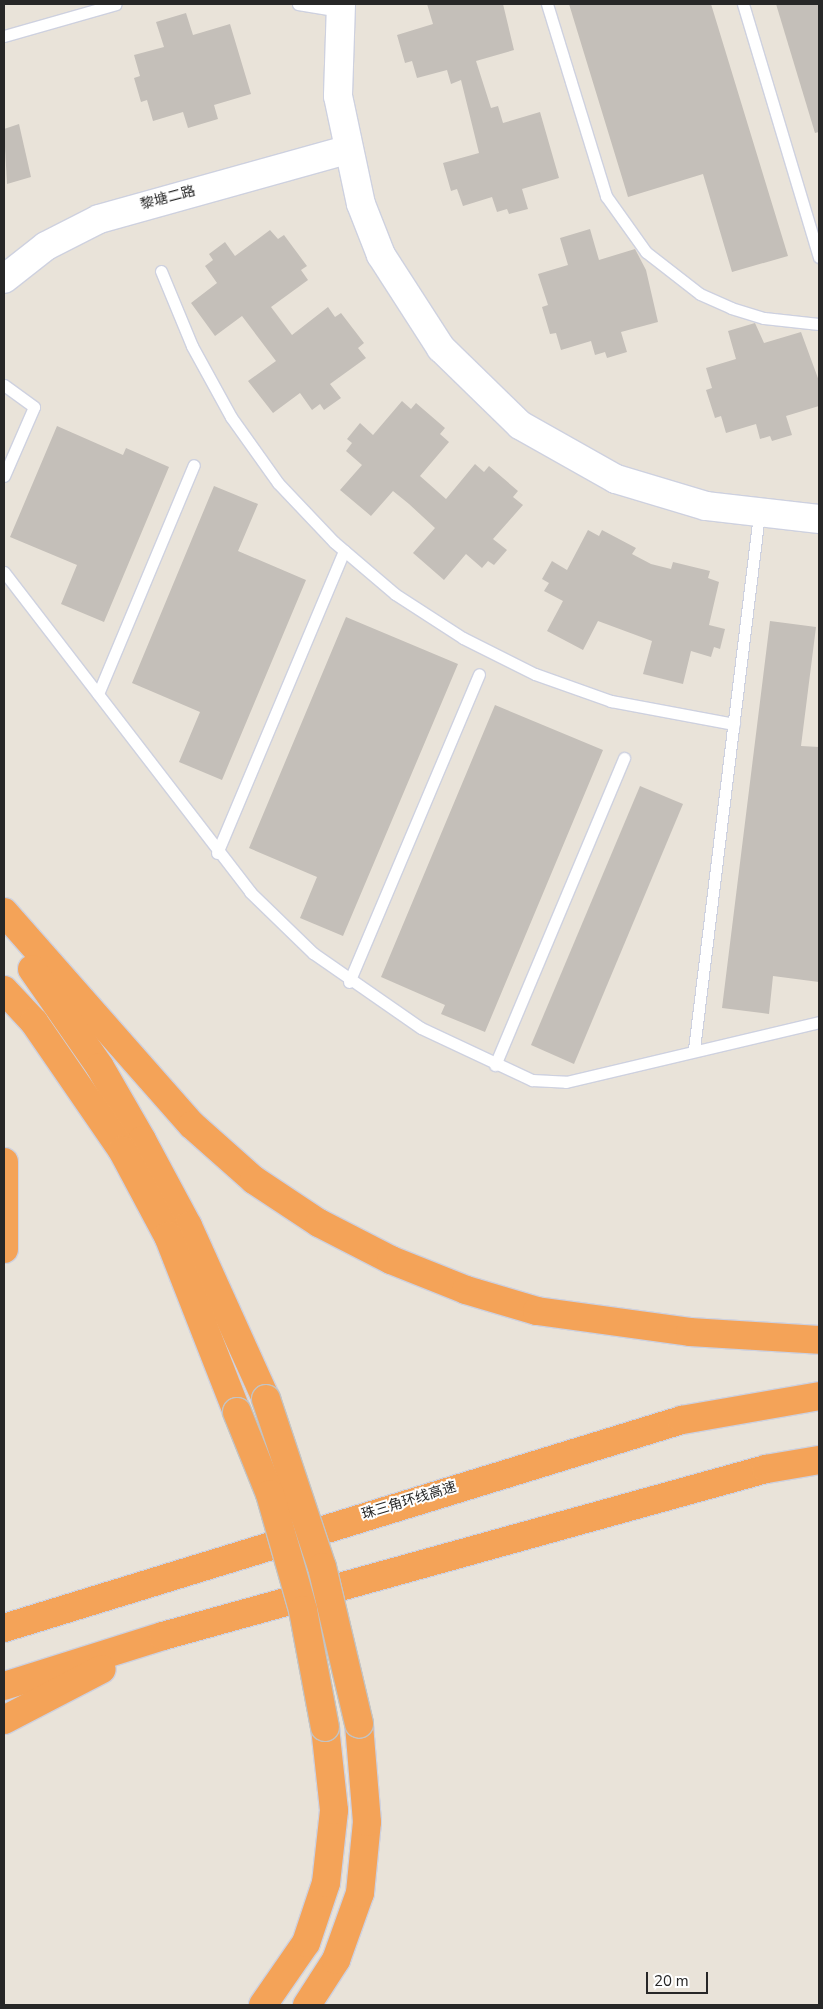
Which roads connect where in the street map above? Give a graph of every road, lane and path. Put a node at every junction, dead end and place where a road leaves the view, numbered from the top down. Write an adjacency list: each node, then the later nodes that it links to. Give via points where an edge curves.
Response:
1 (116, 4): 6 (lane)
2 (298, 4): 5 (lane)
3 (546, 4): 11 (lane, via 606,196 646,252 700,294 731,308 764,318)
4 (743, 4): 8 (lane)
5 (341, 7): 7 (street, via 338,96)
6 (4, 36)
7 (346, 150): 10 (street, 黎塘二路, via 99,219 46,246); 15 (street, via 381,255 414,311 478,389 520,425 616,479 668,498)
8 (819, 257)
9 (162, 271): 17 (lane, via 192,346 231,417 278,483)
10 (4, 279)
11 (819, 324)
12 (4, 385): 14 (lane, via 34,407)
13 (194, 466): 20 (lane)
14 (4, 476)
15 (759, 514): 16 (street); 21 (lane)
16 (819, 519)
17 (344, 551): 21 (lane, via 395,594 463,638 536,674 610,700); 23 (lane)
18 (4, 572): 20 (lane)
19 (479, 674): 26 (lane)
20 (98, 694): 23 (lane)
21 (734, 724): 29 (lane)
22 (624, 758): 30 (lane)
23 (217, 853): 26 (lane, via 280,923)
24 (4, 912): 33 (highway, via 192,1125 254,1180 335,1231 391,1260 458,1287 538,1311 690,1332)
25 (4, 930): 41 (highway, bridge, via 100,1067 191,1234 266,1399 322,1567 359,1724 368,1822 360,1894 336,1960)
26 (349, 982): 30 (lane, via 421,1028)
27 (4, 990): 40 (highway, bridge, via 34,1022 122,1150 168,1236 270,1494 303,1610 325,1727 334,1810 326,1883 306,1943)
28 (819, 1022): 29 (lane)
29 (694, 1050): 30 (lane, via 566,1082 532,1080)
30 (495, 1065)
31 (4, 1162): 32 (highway)
32 (4, 1249)
33 (819, 1340)
34 (819, 1396): 36 (highway, 珠三角环线高速, via 682,1420)
35 (819, 1460): 37 (highway, via 766,1469)
36 (4, 1628)
37 (163, 1636): 38 (highway); 39 (highway)
38 (4, 1686)
39 (4, 1720)
40 (262, 2005)
41 (307, 2005)

